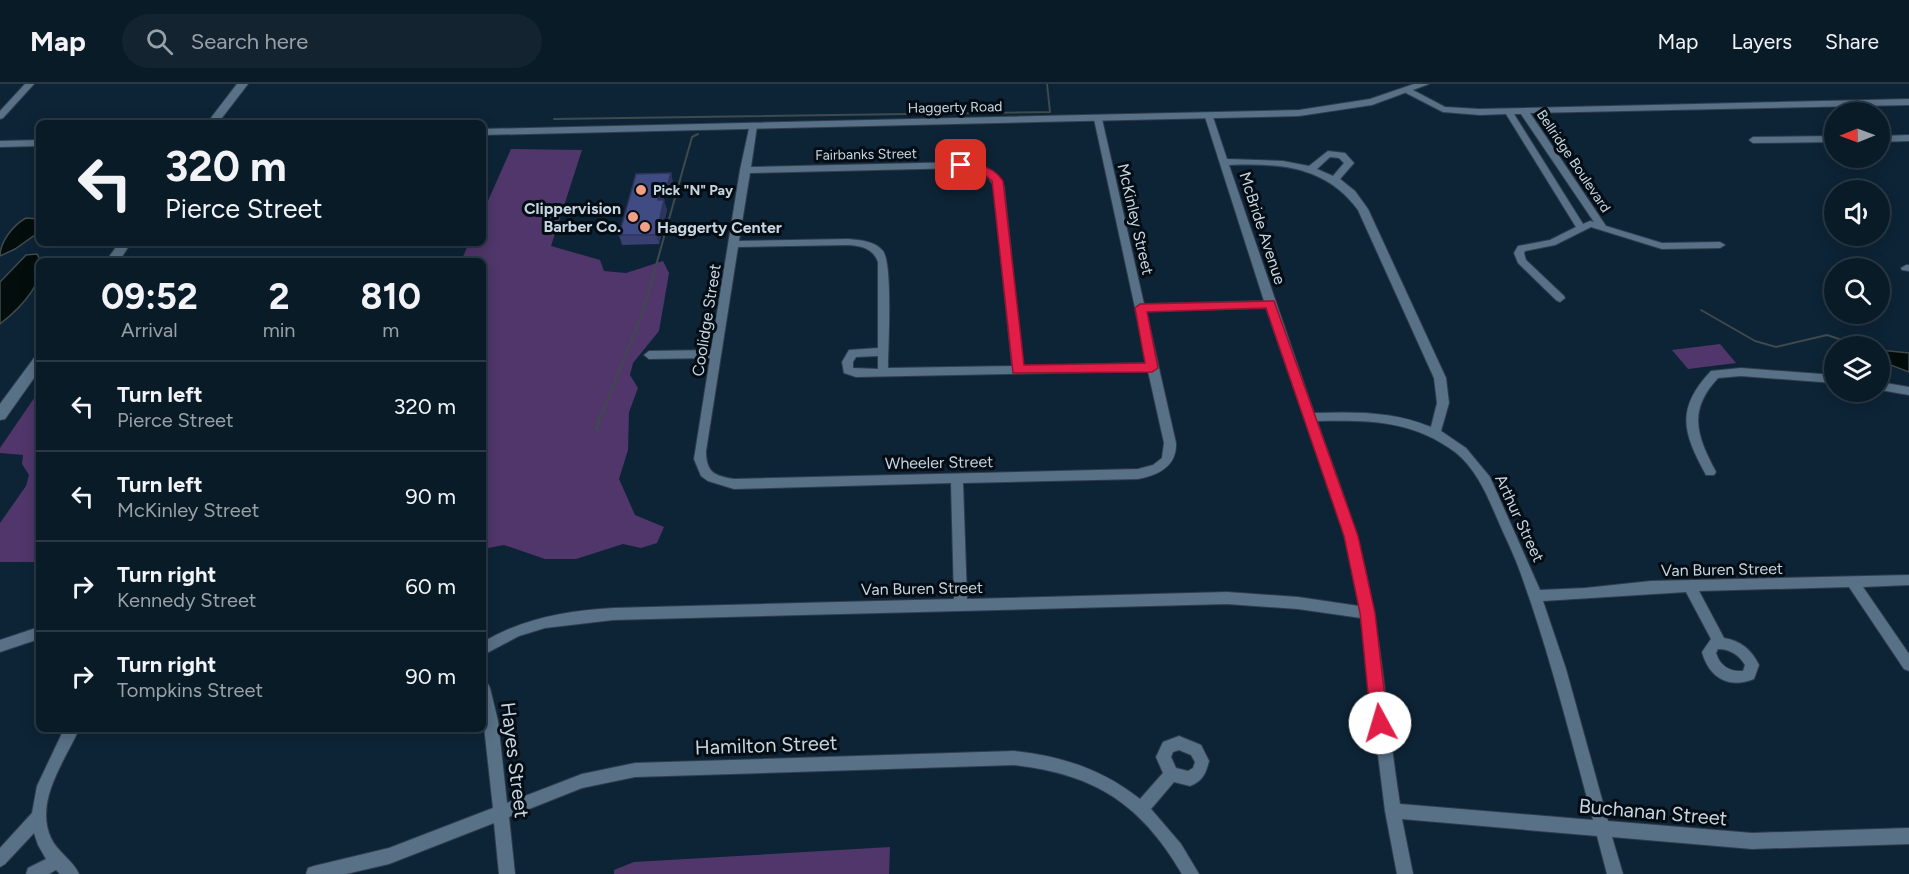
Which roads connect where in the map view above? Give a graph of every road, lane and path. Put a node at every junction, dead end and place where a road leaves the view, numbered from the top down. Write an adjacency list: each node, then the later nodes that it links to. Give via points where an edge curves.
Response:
1 (30, 84): 8 (street)
2 (243, 84): 11 (main road)
3 (1424, 84): 4 (main road, Haggerty Road)
4 (1409, 91): 6 (street, via 1443,109); 9 (main road, Haggerty Road, via 1332,110)
5 (1909, 102): 7 (street)
6 (1508, 111): 7 (street); 24 (street, Bellridge Boulevard)
7 (1524, 111): 25 (street, Bellridge Boulevard)
8 (0, 116)
9 (1209, 117): 10 (main road, Haggerty Road); 20 (street, McBride Avenue)
10 (1098, 119): 12 (main road, Haggerty Road); 30 (street, McKinley Street)
11 (214, 120)
12 (753, 126): 13 (main road, Haggerty Road); 22 (street, Coolidge Street)
13 (486, 132)
14 (1909, 138): 16 (street)
15 (1824, 139): 17 (street)
16 (1890, 139)
17 (1753, 140)
18 (36, 143): 19 (main road)
19 (0, 144)
20 (1225, 162): 21 (street, via 1270,162); 29 (street, McBride Avenue)
21 (1311, 169): 23 (street); 23 (street, via 1328,154 1342,155 1349,163)
22 (745, 170): 26 (street, Coolidge Street); 36 (street, Fairbanks Street, via 963,165 993,175 999,186)
23 (1334, 180): 43 (street, via 1363,209 1440,378 1443,403)
24 (1584, 226): 25 (street); 28 (street, via 1552,243 1520,250 1522,261)
25 (1602, 227): 27 (street, via 1662,246)
26 (734, 244): 31 (street, via 848,242 874,248 883,262); 32 (street, Coolidge Street)
27 (1720, 245)
28 (1560, 298)
29 (1270, 303): 30 (street); 42 (street, McBride Avenue)
30 (1140, 308): 35 (street, McKinley Street)
31 (882, 352): 37 (street); 37 (street, via 853,353 847,362 848,370 856,373)
32 (716, 354): 33 (street); 46 (street, Coolidge Street, via 698,453 702,466)
33 (649, 355)
34 (36, 365): 41 (main road)
35 (1152, 368): 36 (street); 44 (street, McKinley Street, via 1170,443 1170,454)
36 (1018, 369): 37 (street)
37 (883, 372)
38 (1824, 378): 45 (street, via 1730,371 1715,374 1698,396 1691,417 1694,442)
39 (1890, 388): 40 (street)
40 (1909, 391)
41 (0, 415)
42 (1311, 417): 43 (street, Arthur Street, via 1384,417); 53 (street, McBride Avenue, via 1351,536)
43 (1435, 433): 51 (street, Arthur Street, via 1461,451 1486,480)
44 (1164, 464): 47 (street, Wheeler Street, via 1152,472 1138,474)
45 (1710, 472)
46 (713, 478): 47 (street, Wheeler Street, via 734,484)
47 (957, 478): 52 (street)
48 (1909, 580): 49 (street, Van Buren Street)
49 (1853, 582): 50 (street, Van Buren Street); 58 (street)
50 (1690, 586): 51 (street, Van Buren Street); 55 (street)
51 (1536, 596): 66 (street, Arthur Street)
52 (961, 603): 53 (street, Van Buren Street, via 1227,598); 57 (street, Van Buren Street, via 567,616 519,629)
53 (1368, 613): 63 (street, McBride Avenue)
54 (36, 634): 56 (street)
55 (1720, 643)
56 (0, 646)
57 (486, 647)
58 (1909, 665)
59 (486, 700): 64 (street, Hayes Street)
60 (70, 732): 65 (street, via 49,773)
61 (1171, 774): 62 (street)
62 (1142, 808): 64 (street, Hamilton Street, via 1113,786 1082,771 1051,762 1014,758 635,770 582,781); 74 (street, Hamilton Street, via 1176,847)
63 (1393, 811): 66 (street, Buchanan Street); 75 (street, McBride Avenue)
64 (501, 812): 72 (street, Hamilton Street, via 389,856); 73 (street, Hayes Street)
65 (38, 819): 68 (street); 69 (street, via 45,847)
66 (1602, 828): 67 (street, Buchanan Street, via 1752,841); 76 (street, Arthur Street)
67 (1909, 836)
68 (0, 859)
69 (55, 862): 70 (street); 71 (street)
70 (34, 874)
71 (71, 874)
72 (314, 874)
73 (507, 874)
74 (1191, 874)
75 (1405, 874)
76 (1615, 874)

